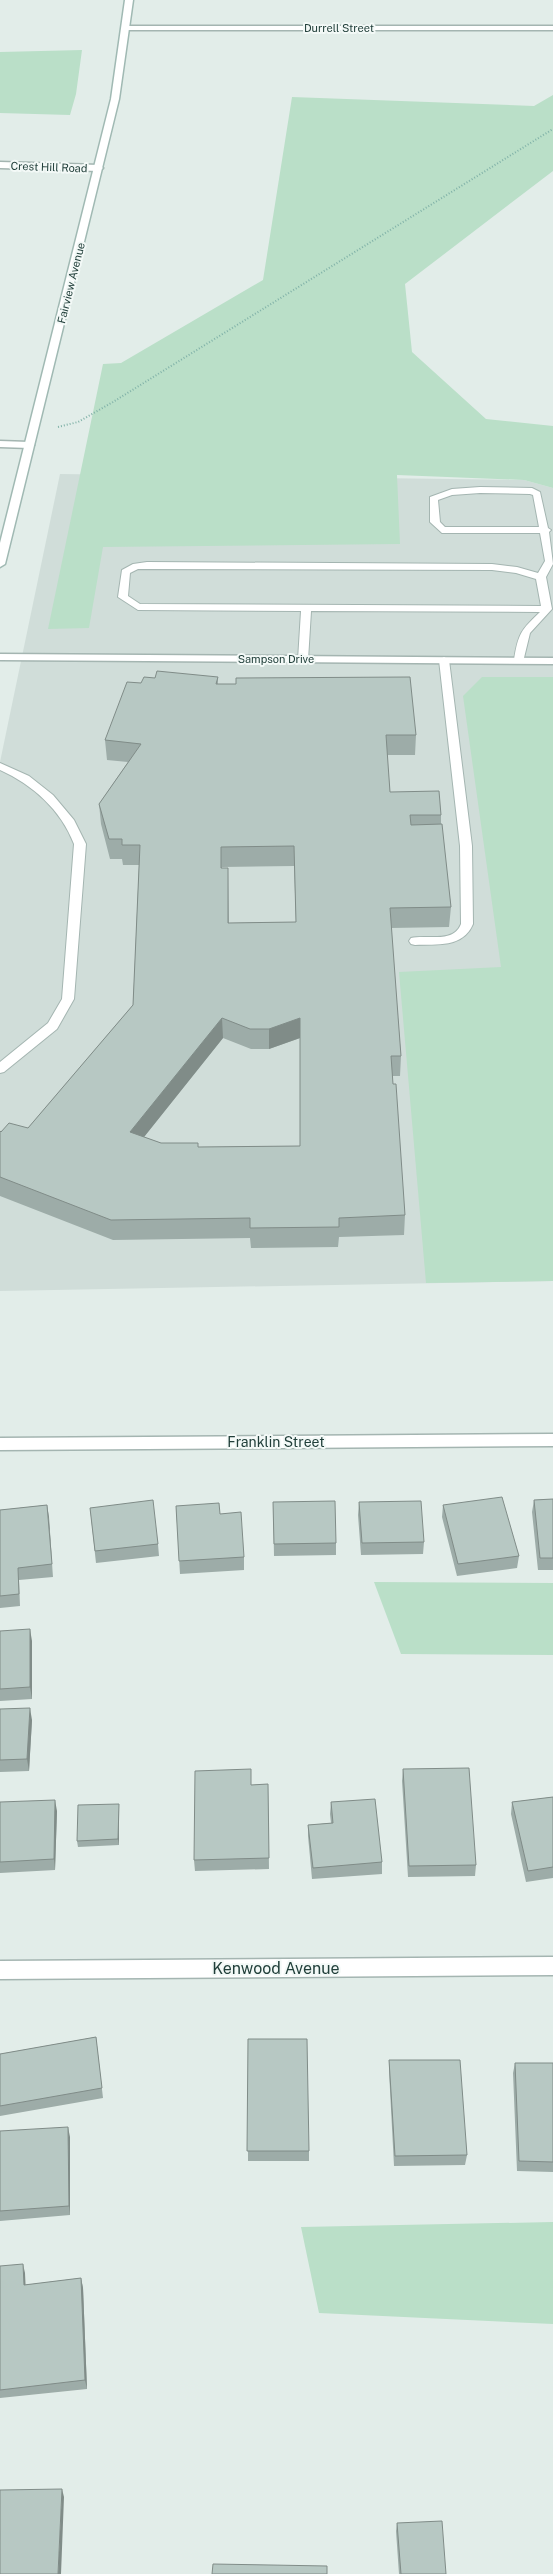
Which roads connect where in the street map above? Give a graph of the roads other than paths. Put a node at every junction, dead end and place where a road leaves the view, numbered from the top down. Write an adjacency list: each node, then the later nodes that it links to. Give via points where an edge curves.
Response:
1 (129, 0): 2 (street, Fairview Avenue)
2 (126, 28): 3 (street, Durrell Street); 5 (street, Fairview Avenue, via 115,99)
3 (553, 28)
4 (0, 165): 5 (street, Crest Hill Road)
5 (99, 168): 7 (street, Fairview Avenue)
6 (0, 444): 7 (street)
7 (30, 445): 9 (street, Fairview Avenue)
8 (546, 530): 8 (lane, via 537,494 532,491 453,491 433,499 435,522 442,530); 10 (lane, via 550,561)
9 (0, 564)
10 (541, 577): 11 (lane, via 492,567 147,565 125,572 123,597 138,607); 12 (lane)
11 (306, 609): 12 (lane); 15 (lane)
12 (545, 613): 13 (lane); 17 (lane, via 529,626 524,635)
13 (553, 623)
14 (0, 657): 15 (street, Sampson Drive)
15 (303, 660): 16 (street, Sampson Drive)
16 (444, 660): 17 (street, Sampson Drive); 20 (lane, via 466,846 467,924 466,930 450,939)
17 (519, 660): 18 (street, Sampson Drive)
18 (553, 661)
19 (0, 766): 21 (lane, via 18,774 64,812 80,844 68,999 53,1026)
20 (415, 941)
21 (0, 1069)
22 (553, 1440): 23 (street, Franklin Street)
23 (0, 1444)
24 (553, 1966): 25 (street, Kenwood Avenue)
25 (0, 1970)

